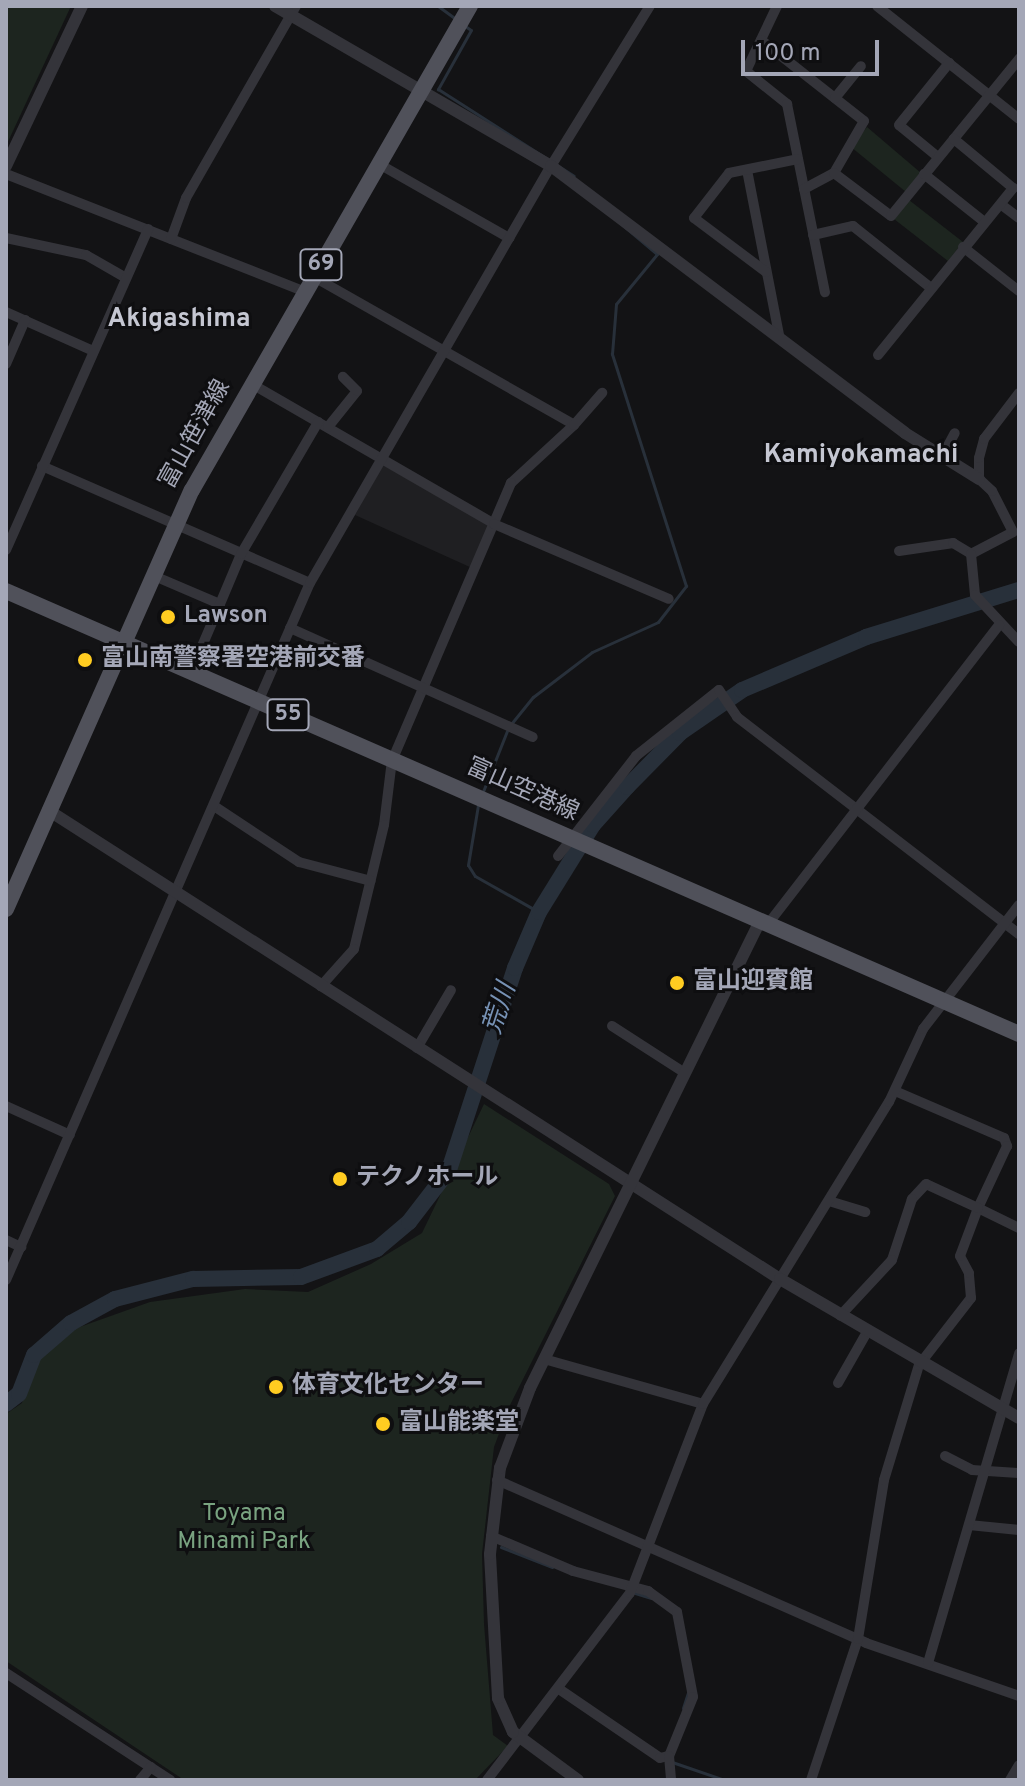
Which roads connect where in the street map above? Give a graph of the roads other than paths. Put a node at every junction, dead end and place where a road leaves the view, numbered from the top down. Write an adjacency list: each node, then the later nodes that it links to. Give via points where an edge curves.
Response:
1 (82, 6): 20 (street)
2 (275, 6): 7 (street)
3 (470, 6): 12 (main road, 富山笹津線 / 69)
4 (650, 6): 21 (street)
5 (777, 6): 8 (street)
6 (877, 6): 10 (street)
7 (294, 10): 12 (street); 34 (street, via 186,198)
8 (761, 40): 14 (street); 18 (street, via 746,71 787,104)
9 (1019, 59): 13 (street)
10 (949, 63): 13 (street); 17 (street, via 899,125)
11 (861, 66): 14 (street)
12 (421, 91): 19 (main road, 富山笹津線 / 69); 21 (street)
13 (990, 95): 15 (street); 16 (street)
14 (835, 98): 23 (street, via 864,121)
15 (1019, 119)
16 (954, 139): 17 (street); 27 (street, via 1013,188)
17 (938, 157): 25 (street)
18 (798, 159): 22 (street); 26 (street)
19 (379, 164): 33 (street); 37 (main road, 富山笹津線 / 69)
20 (6, 166)
21 (551, 166): 33 (street); 45 (street)
22 (747, 170): 36 (street); 36 (street, via 729,173 694,218)
23 (834, 173): 25 (street, via 891,216); 26 (street)
24 (6, 174): 30 (street)
25 (924, 174): 29 (street)
26 (804, 189): 31 (street)
27 (1003, 206): 28 (street); 29 (street)
28 (1019, 218)
29 (983, 221): 35 (street)
30 (148, 229): 34 (street); 38 (street)
31 (813, 235): 39 (street, via 853,226); 42 (street)
32 (6, 238): 38 (street, via 86,255)
33 (509, 238): 47 (street)
34 (171, 239): 41 (street)
35 (963, 247): 39 (street); 40 (street)
36 (766, 272): 45 (street)
37 (314, 277): 41 (main road, 富山笹津線 / 69); 47 (street)
38 (126, 278): 46 (street)
39 (931, 288): 48 (street)
40 (1019, 291)
41 (305, 292): 51 (main road, 富山笹津線 / 69)
42 (825, 292)
43 (6, 312): 44 (street)
44 (25, 320): 46 (street); 49 (street)
45 (780, 339): 57 (street)
46 (93, 351): 59 (street)
47 (444, 351): 55 (street); 58 (street)
48 (878, 355)
49 (6, 364)
50 (343, 377): 54 (street, via 357,391)
51 (252, 384): 54 (street); 62 (main road, 富山笹津線 / 69)
52 (602, 393): 55 (street)
53 (1019, 393): 60 (street, via 984,439)
54 (323, 425): 58 (street); 66 (street)
55 (574, 425): 61 (street, via 511,483)
56 (955, 433): 57 (street)
57 (942, 457): 60 (street)
58 (382, 458): 61 (street); 69 (street)
59 (42, 466): 62 (street); 64 (street)
60 (979, 479): 63 (street)
61 (494, 524): 71 (street); 78 (street)
62 (175, 526): 66 (street); 68 (main road, 富山笹津線 / 69)
63 (1016, 530): 67 (street)
64 (6, 550)
65 (899, 551): 67 (street, via 953,543)
66 (241, 554): 69 (street); 72 (street)
67 (971, 554): 73 (street, via 975,595)
68 (152, 575): 72 (street); 76 (main road, 富山笹津線 / 69)
69 (310, 583): 74 (street)
70 (6, 591): 76 (main road, 富山空港線 / 55)
71 (669, 599)
72 (220, 604): 77 (street)
73 (996, 621): 75 (street); 83 (street)
74 (290, 628): 78 (street); 79 (street)
75 (1019, 642)
76 (121, 643): 77 (main road, 富山空港線 / 55); 84 (main road, 富山笹津線 / 69)
77 (191, 672): 79 (main road, 富山空港線 / 55)
78 (423, 688): 80 (street); 81 (street)
79 (259, 702): 81 (main road, 富山空港線 / 55); 82 (street)
80 (533, 737)
81 (392, 760): 85 (main road, 富山空港線 / 55); 87 (street, via 394,774)
82 (214, 806): 87 (street, via 299,862); 88 (street)
83 (857, 809): 85 (street, via 737,717 719,690 636,756); 91 (street); 92 (street)
84 (48, 810): 88 (street); 90 (main road, 富山笹津線 / 69)
85 (570, 838): 86 (street); 91 (main road, 富山空港線 / 55)
86 (558, 856)
87 (371, 881): 94 (street, via 354,949)
88 (176, 892): 94 (street); 103 (street)
89 (1019, 905): 92 (street)
90 (6, 909)
91 (764, 923): 96 (main road, 富山空港線 / 55); 100 (street)
92 (1005, 923): 93 (street); 96 (street)
93 (1019, 934)
94 (321, 986): 99 (street)
95 (451, 990): 99 (street)
96 (943, 1001): 98 (main road, 富山空港線 / 55); 101 (street, via 923,1029)
97 (612, 1026): 100 (street)
98 (1019, 1034)
99 (417, 1048): 104 (street)
100 (685, 1073): 104 (street)
101 (895, 1091): 105 (street); 106 (street, via 1004,1138 1007,1146)
102 (6, 1106): 103 (street)
103 (70, 1135): 110 (street)
104 (630, 1184): 111 (street); 116 (street)
105 (829, 1201): 107 (street); 111 (street)
106 (978, 1208): 108 (street); 113 (street, via 926,1184 912,1199 892,1260); 117 (street, via 960,1256 969,1273 971,1298)
107 (865, 1212)
108 (1019, 1228)
109 (6, 1240): 110 (street)
110 (21, 1247): 112 (street)
111 (780, 1279): 113 (street); 119 (street)
112 (6, 1280)
113 (840, 1316): 114 (street)
114 (867, 1332): 117 (street); 118 (street)
115 (1019, 1353): 120 (street)
116 (544, 1359): 119 (street); 125 (street)
117 (919, 1365): 120 (street); 131 (street, via 884,1480)
118 (838, 1383)
119 (703, 1404): 129 (street)
120 (1001, 1409): 121 (street); 123 (street)
121 (1019, 1418)
122 (945, 1456): 123 (street, via 958,1467)
123 (984, 1471): 124 (street); 126 (street)
124 (1019, 1473)
125 (497, 1480): 128 (street); 129 (street)
126 (969, 1525): 127 (street); 132 (street)
127 (1019, 1530)
128 (491, 1536): 130 (street, via 573,1571); 136 (street, via 498,1698 507,1723)
129 (647, 1550): 130 (street); 131 (street)
130 (632, 1588): 134 (street); 137 (street, via 665,1599 677,1612 683,1632 693,1697)
131 (858, 1639): 132 (street); 145 (street)
132 (928, 1663): 135 (street)
133 (6, 1673): 139 (street)
134 (559, 1689): 136 (street); 137 (street, via 660,1758)
135 (1019, 1696)
136 (521, 1739): 142 (street); 143 (street)
137 (669, 1756): 144 (street)
138 (1019, 1765): 146 (street)
139 (151, 1767): 140 (street); 141 (street)
140 (140, 1780)
141 (170, 1780)
142 (487, 1780)
143 (578, 1780)
144 (671, 1780)
145 (811, 1780)
146 (1010, 1780)

